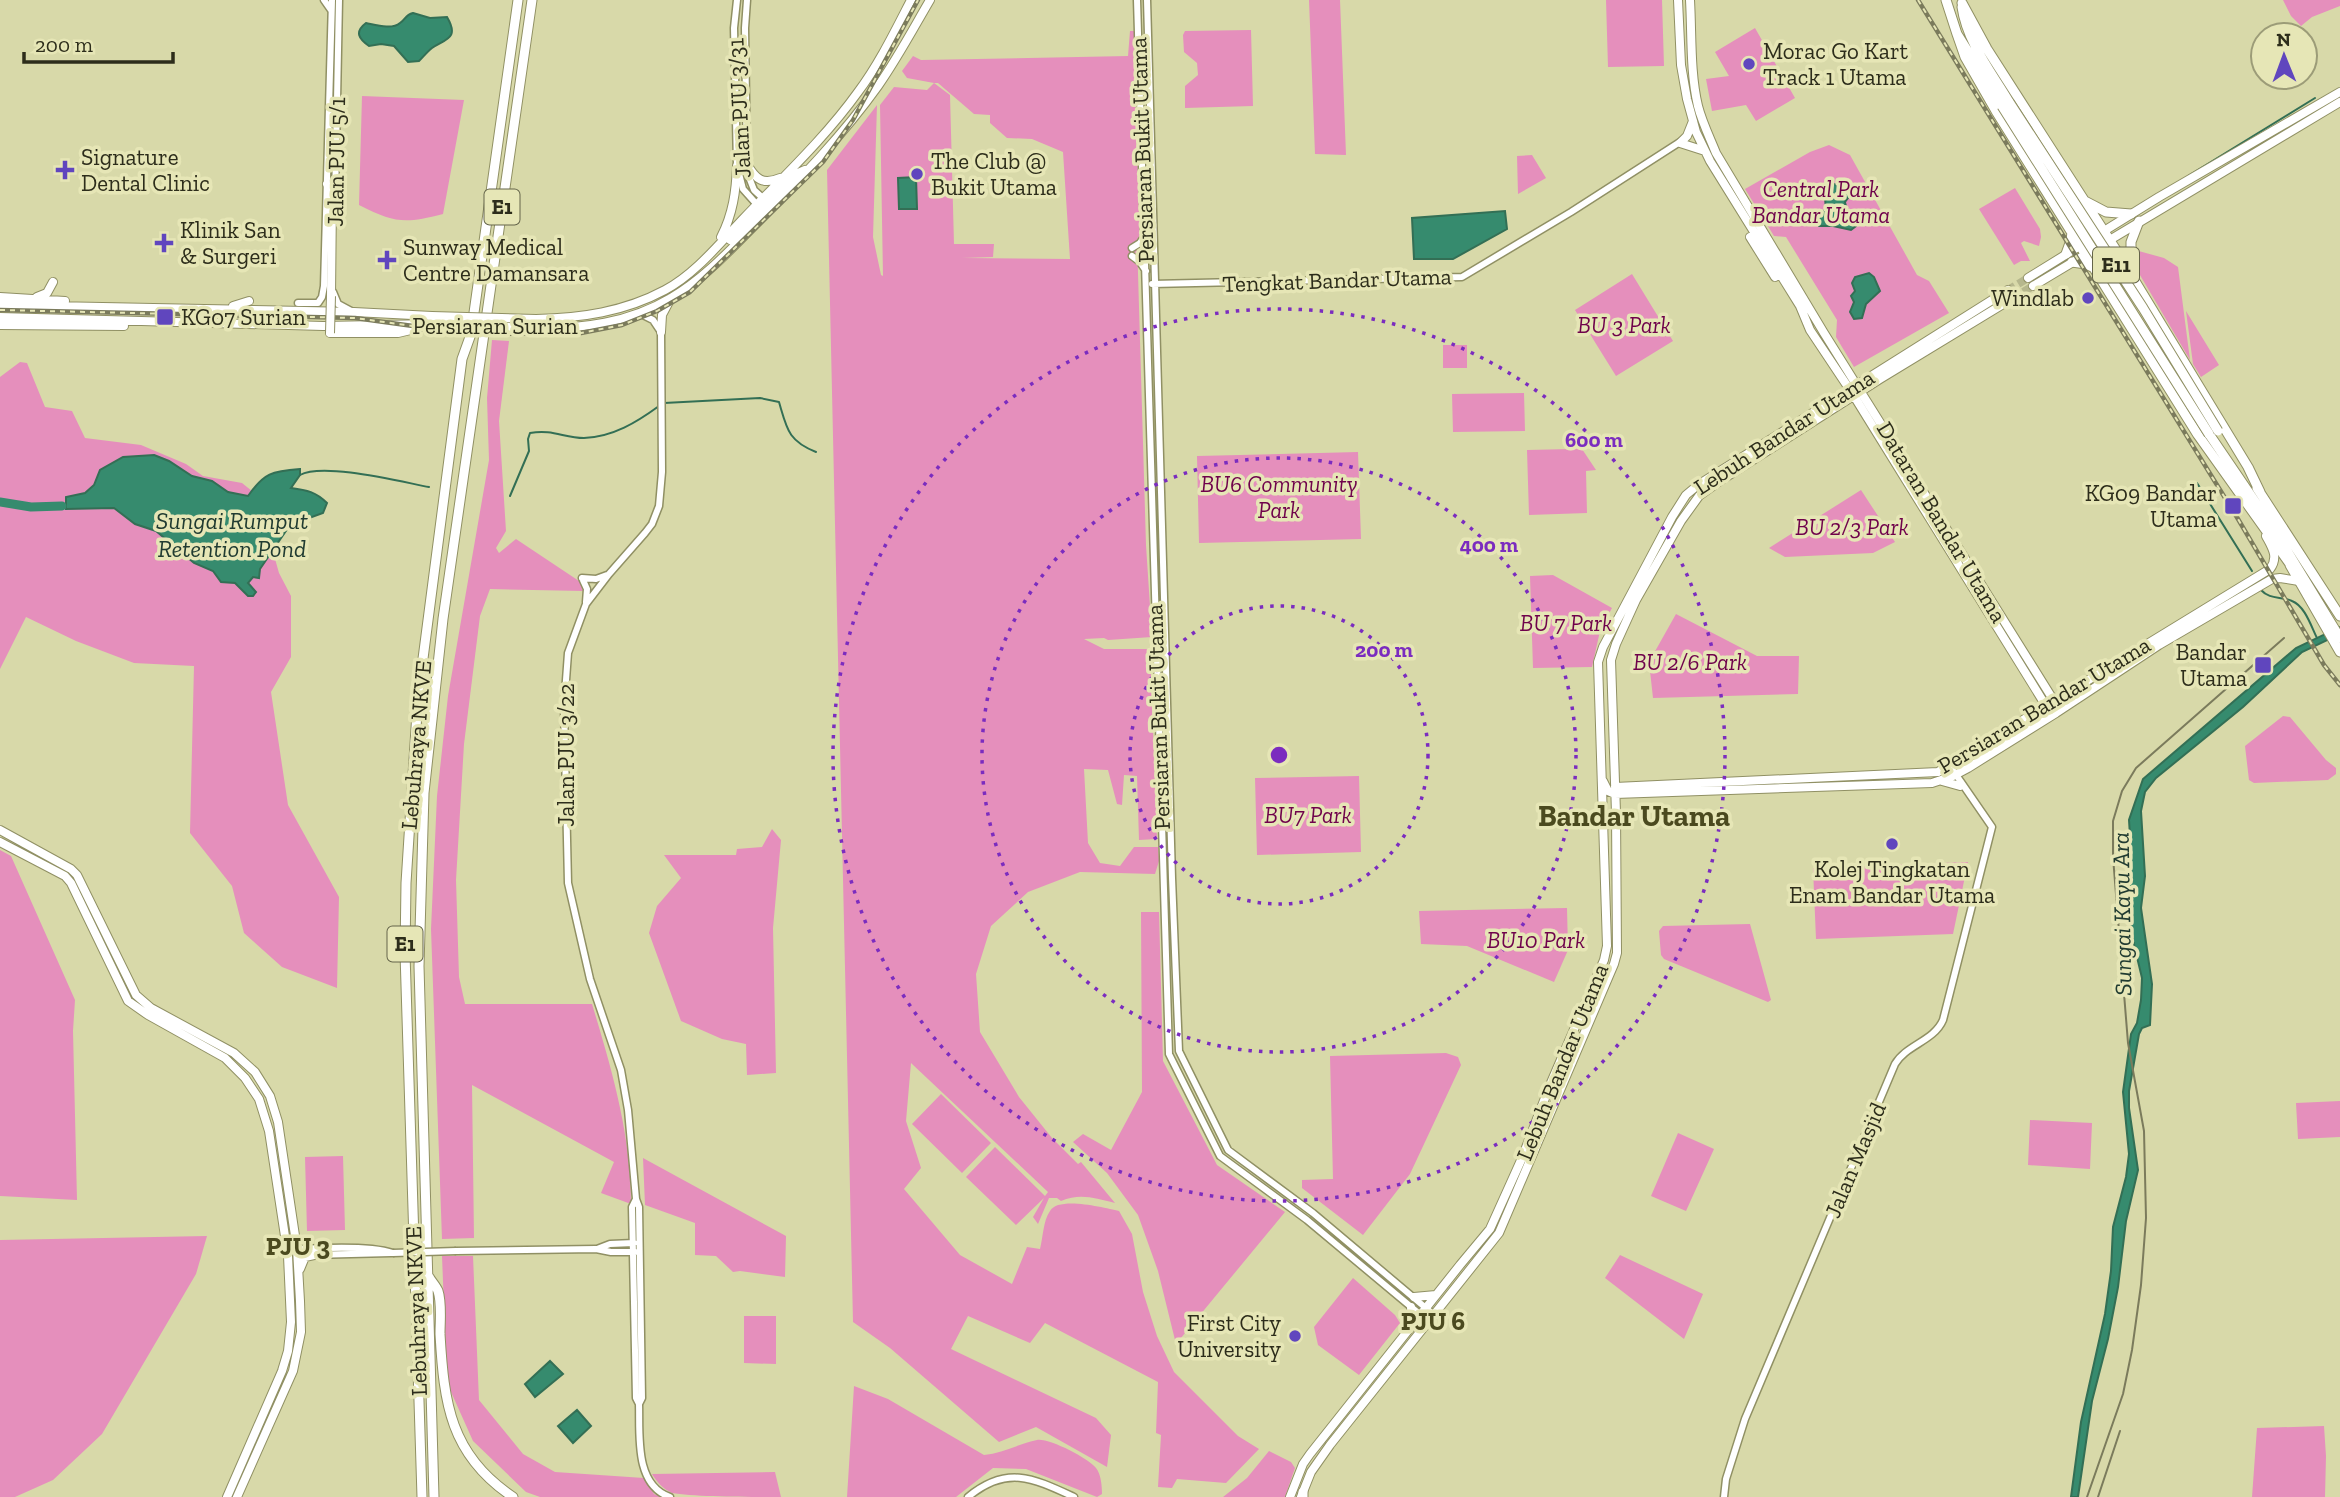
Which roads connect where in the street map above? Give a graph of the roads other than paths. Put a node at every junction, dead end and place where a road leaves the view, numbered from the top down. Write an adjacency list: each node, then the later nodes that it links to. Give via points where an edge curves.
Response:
1 (324, 0): 16 (street)
2 (332, 0): 16 (street, Jalan PJU 5/1)
3 (339, 0): 57 (street, Jalan PJU 5/1)
4 (518, 0): 141 (highway, Lebuhraya NKVE / E1, via 440,519 418,698 408,834 405,953)
5 (532, 0): 132 (highway, Lebuhraya NKVE / E1, via 473,398 428,748 419,966)
6 (737, 0): 28 (street, Jalan PJU 3/31)
7 (747, 0): 27 (street, Jalan PJU 3/31)
8 (929, 0): 15 (main road, via 919,5); 17 (main road, Persiaran Surian)
9 (1137, 0): 38 (street, Persiaran Bukit Utama)
10 (1147, 0): 52 (street, Persiaran Bukit Utama)
11 (1678, 0): 22 (main road, Dataran Bandar Utama, via 1681,65)
12 (1690, 0): 23 (main road, Dataran Bandar Utama, via 1693,70)
13 (1946, 0): 18 (highway, E11)
14 (1961, 1): 21 (highway, E11, via 1965,22); 32 (highway)
15 (910, 2): 17 (main road); 30 (main road, Persiaran Surian, via 860,90)
16 (332, 12): 31 (street, Jalan PJU 5/1)
17 (914, 29): 29 (main road, Persiaran Surian, via 877,87)
18 (1957, 34): 21 (highway, E11); 37 (highway, via 1965,57)
19 (2340, 92): 35 (main road, via 2317,101)
20 (2340, 102): 36 (main road)
21 (2006, 104): 85 (highway, E11, bridge)
22 (1693, 121): 24 (main road, Dataran Bandar Utama); 25 (main road)
23 (1706, 128): 24 (street, Tengkat Bandar Utama); 77 (main road, Dataran Bandar Utama, via 1732,181)
24 (1696, 132): 25 (street, Tengkat Bandar Utama); 26 (main road, Dataran Bandar Utama)
25 (1680, 143): 26 (main road); 52 (street, Tengkat Bandar Utama, via 1462,277)
26 (1705, 152): 78 (main road, Dataran Bandar Utama)
27 (747, 164): 30 (main road, via 763,182); 33 (street, Jalan PJU 3/31, via 751,185)
28 (737, 166): 33 (street, Jalan PJU 3/31, via 743,189); 40 (main road, via 736,194)
29 (808, 169): 33 (main road); 60 (main road, Persiaran Surian, via 717,263)
30 (783, 177): 33 (main road, Persiaran Surian)
31 (327, 184): 54 (street, Jalan PJU 5/1); 72 (main road, bridge, via 332,199 330,333 398,333)
32 (2084, 200): 34 (highway); 35 (highway, via 2106,212)
33 (762, 204): 40 (main road, Persiaran Surian); 70 (main road, via 698,272)
34 (2092, 214): 37 (highway, via 2087,228); 39 (highway)
35 (2131, 214): 39 (main road)
36 (2138, 221): 39 (main road); 50 (highway, via 2130,253)
37 (2071, 229): 42 (highway); 45 (highway)
38 (1145, 235): 41 (street); 47 (street, Persiaran Bukit Utama)
39 (2106, 236): 42 (main road); 43 (highway)
40 (717, 246): 74 (main road, Persiaran Surian, via 677,283 642,300 592,316)
41 (1132, 248)
42 (2084, 249): 45 (main road); 46 (highway)
43 (2118, 254): 50 (highway); 63 (highway, via 2110,252 2097,265)
44 (1132, 256): 47 (street)
45 (2069, 258): 46 (highway); 48 (main road); 53 (main road)
46 (2095, 268): 63 (highway)
47 (1146, 273): 51 (street, Persiaran Bukit Utama)
48 (2028, 278)
49 (53, 282): 59 (main road, via 47,293)
50 (2136, 283): 86 (highway)
51 (1147, 284): 52 (street, Tengkat Bandar Utama); 135 (street, Persiaran Bukit Utama, via 1169,1054 1220,1156 1307,1220)
52 (1156, 284): 134 (street, Persiaran Bukit Utama, via 1180,1054 1228,1150)
53 (2034, 286)
54 (323, 293): 57 (street, via 328,300); 64 (street, via 318,303)
55 (2011, 294): 79 (main road, Lebuh Bandar Utama)
56 (65, 295): 59 (main road)
57 (333, 295): 69 (street, via 338,304)
58 (0, 297): 59 (main road)
59 (34, 298): 66 (main road)
60 (671, 298): 70 (main road, Persiaran Surian); 76 (main road, via 662,315)
61 (202, 300): 67 (main road)
62 (250, 301): 68 (main road)
63 (2115, 301): 87 (highway, via 2198,435)
64 (298, 303)
65 (0, 305): 66 (main road)
66 (183, 308): 67 (main road)
67 (196, 308): 68 (main road)
68 (223, 309): 69 (main road, Persiaran Surian)
69 (354, 312): 72 (main road, Persiaran Surian)
70 (642, 312): 74 (main road, Persiaran Surian, via 596,326); 76 (street)
71 (0, 317): 73 (main road, Persiaran Surian)
72 (431, 321): 73 (main road, Persiaran Surian, via 323,326); 74 (main road, Persiaran Surian, bridge)
73 (172, 323): 75 (main road)
74 (535, 324)
75 (0, 325)
76 (661, 332): 92 (street, Jalan PJU 3/22, via 659,506 652,524)
77 (1848, 369): 79 (main road); 80 (main road, Dataran Bandar Utama)
78 (1840, 375): 80 (main road, Dataran Bandar Utama); 81 (main road)
79 (1876, 377): 80 (main road, Lebuh Bandar Utama); 82 (main road)
80 (1855, 390): 81 (main road, Lebuh Bandar Utama); 82 (main road, Dataran Bandar Utama); 83 (main road, Lebuh Bandar Utama); 84 (main road, Dataran Bandar Utama)
81 (1836, 397): 103 (main road, Lebuh Bandar Utama, via 1686,495 1603,647)
82 (1870, 404): 91 (main road, Dataran Bandar Utama)
83 (1835, 407): 84 (main road); 101 (main road, Lebuh Bandar Utama, via 1699,496 1636,600)
84 (1865, 413): 104 (main road, Dataran Bandar Utama)
85 (2214, 432): 86 (highway, E11); 88 (highway, E11)
86 (2260, 492): 98 (highway, E11)
87 (2255, 516): 89 (highway); 90 (main road, via 2274,551)
88 (2270, 524): 89 (highway); 99 (highway, E11)
89 (2290, 564): 94 (highway)
90 (2270, 569): 93 (main road, via 2280,572); 95 (main road, Persiaran Bandar Utama)
91 (1973, 571): 104 (main road, via 1971,575 2027,667); 105 (main road, Dataran Bandar Utama)
92 (609, 574): 96 (street, Jalan PJU 3/22); 96 (street, via 582,578)
93 (2272, 579): 94 (main road); 97 (main road, Persiaran Bandar Utama)
94 (2299, 581): 99 (highway)
95 (2220, 598): 97 (main road); 107 (main road, Persiaran Bandar Utama)
96 (586, 604): 125 (street, Jalan PJU 3/22, via 568,653 565,681 568,883 590,979 621,1070 639,1207)
97 (2225, 607): 106 (main road, Persiaran Bandar Utama)
98 (2340, 615)
99 (2328, 624): 100 (highway, E11); 102 (highway)
100 (2340, 638)
101 (1612, 652): 103 (main road, via 1605,670); 114 (main road, Lebuh Bandar Utama)
102 (2340, 652)
103 (1598, 673): 116 (main road, Lebuh Bandar Utama)
104 (2028, 677): 108 (main road, Dataran Bandar Utama)
105 (2044, 686): 107 (main road); 109 (main road, Dataran Bandar Utama)
106 (2091, 691): 109 (main road, via 2062,706); 111 (main road, Persiaran Bandar Utama)
107 (2068, 694): 109 (main road, Persiaran Bandar Utama)
108 (2040, 696): 109 (main road, Dataran Bandar Utama); 110 (main road)
109 (2051, 705): 110 (main road, Persiaran Bandar Utama); 111 (main road, via 2049,713)
110 (2036, 713): 112 (main road, Persiaran Bandar Utama)
111 (2015, 739): 113 (main road, Persiaran Bandar Utama)
112 (1949, 767): 115 (street, Jalan Masjid); 119 (main road, Persiaran Bandar Utama, via 1931,774)
113 (1969, 768): 115 (main road, Persiaran Bandar Utama); 118 (main road)
114 (1614, 771): 119 (main road); 120 (main road, Lebuh Bandar Utama)
115 (1954, 775): 117 (main road, Persiaran Bandar Utama); 118 (street, Jalan Masjid)
116 (1602, 778): 120 (main road); 121 (main road, Lebuh Bandar Utama)
117 (1940, 781): 118 (main road); 119 (main road, Persiaran Bandar Utama)
118 (1961, 785): 151 (street, Jalan Masjid, via 1989,834 1941,1026 1895,1064 1745,1419)
119 (1631, 790): 120 (main road, Persiaran Bandar Utama); 122 (main road)
120 (1613, 791): 121 (main road); 122 (main road, Lebuh Bandar Utama)
121 (1603, 809): 133 (main road, Lebuh Bandar Utama, via 1604,960 1490,1229)
122 (1616, 813): 136 (main road, Lebuh Bandar Utama, via 1614,964 1499,1233)
123 (0, 830): 128 (main road, via 77,874 142,1002 234,1053 255,1072 270,1096 278,1122)
124 (0, 841): 128 (main road, via 71,883 128,1001 225,1059 246,1078 259,1099 269,1131)
125 (636, 1243): 126 (street); 127 (street, Jalan PJU 3/22)
126 (596, 1249): 127 (street); 129 (street, bridge)
127 (636, 1252): 147 (street, Jalan PJU 3/22, via 644,1470 652,1485)
128 (293, 1253): 129 (street); 130 (street); 131 (main road); 138 (main road, via 288,1351)
129 (393, 1253): 130 (street)
130 (314, 1255): 131 (main road, via 305,1257)
131 (299, 1272): 139 (main road, via 297,1354)
132 (428, 1276): 143 (highway, Lebuhraya NKVE / E1); 146 (highway, via 438,1291 444,1390 455,1429 478,1466)
133 (1436, 1295): 134 (main road); 136 (main road, Lebuh Bandar Utama)
134 (1414, 1297): 136 (street, Persiaran Bukit Utama)
135 (1411, 1307): 136 (street, Persiaran Bukit Utama); 137 (main road)
136 (1427, 1315): 137 (main road, Lebuh Bandar Utama); 140 (main road, Lebuh Bandar Utama)
137 (1412, 1326): 140 (main road, Lebuh Bandar Utama)
138 (257, 1426): 139 (main road); 144 (main road)
139 (266, 1431): 145 (main road)
140 (1306, 1463): 142 (main road, Lebuh Bandar Utama); 150 (main road, Lebuh Bandar Utama)
141 (421, 1495)
142 (1302, 1495)
143 (434, 1496)
144 (227, 1497)
145 (237, 1497)
146 (513, 1497)
147 (670, 1497)
148 (968, 1497): 149 (street, via 996,1479 1020,1477)
149 (1074, 1497)
150 (1290, 1497)
151 (1724, 1497)

